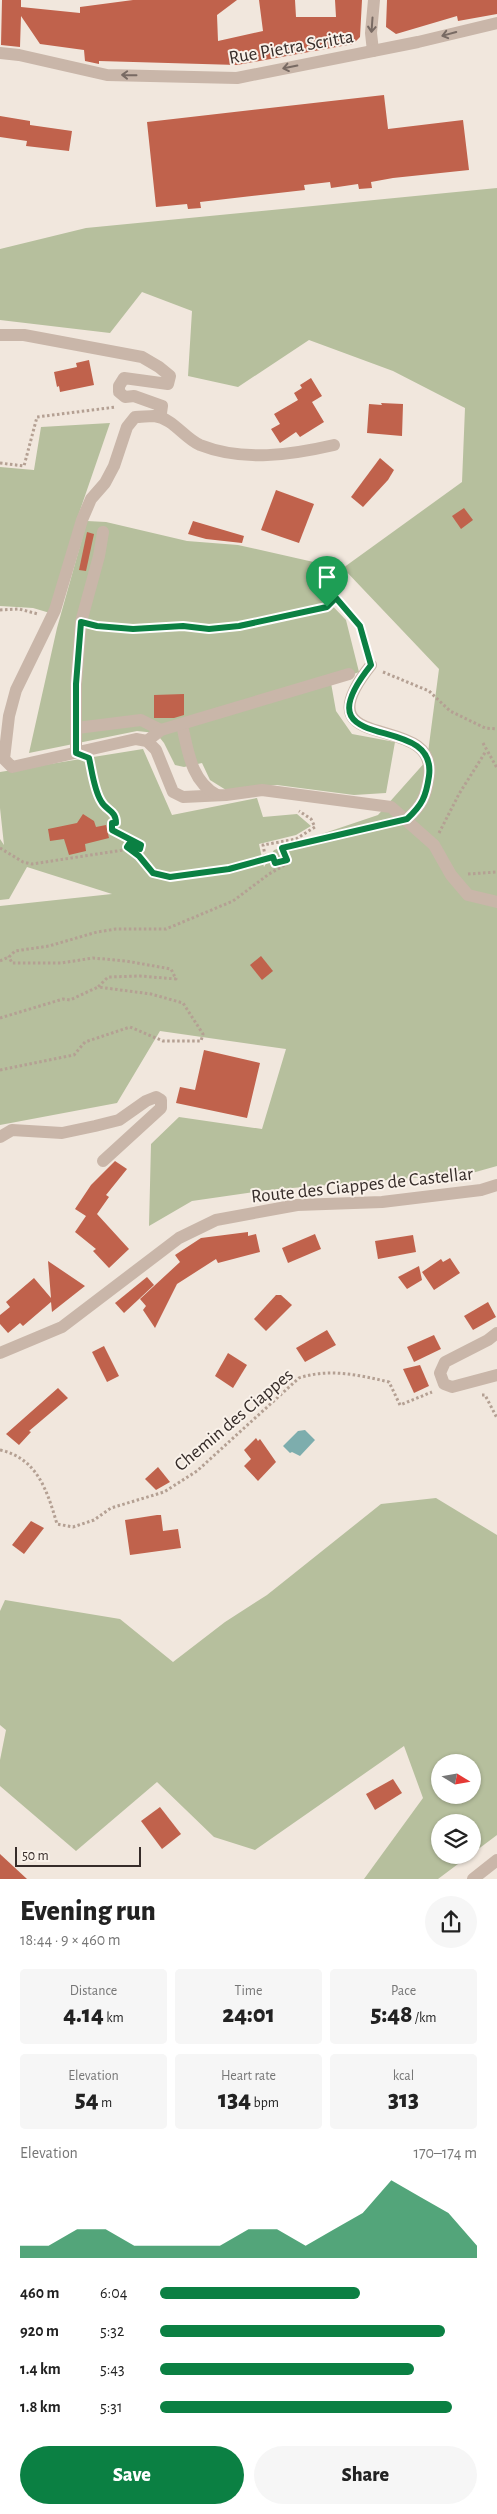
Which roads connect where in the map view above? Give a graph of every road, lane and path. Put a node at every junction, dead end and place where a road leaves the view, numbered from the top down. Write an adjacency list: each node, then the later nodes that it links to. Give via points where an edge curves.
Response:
1 (374, 0): 3 (street, one-way to 3)
2 (497, 23): 3 (street, Rue Pietra Scritta, one-way to 3)
3 (372, 51): 4 (street, Rue Pietra Scritta, one-way to 4, via 237,78 107,75 19,55)
4 (0, 54)
5 (0, 335): 6 (street, via 24,335 126,352 142,356 170,376 168,384 124,378 119,392)
6 (125, 397): 7 (street, via 134,396 162,406); 9 (path, via 117,407 37,417 24,466)
7 (156, 416): 8 (street, via 198,444 228,452 294,454); 25 (street, via 135,417 127,427 106,483 91,499 55,610 16,690 9,716 3,754 12,767)
8 (334, 445)
9 (0, 462)
10 (103, 532): 15 (street)
11 (327, 564): 12 (path)
12 (336, 598): 15 (path, via 327,607 239,626 133,629); 16 (path, via 360,626)
13 (19, 609): 14 (path)
14 (0, 610)
15 (81, 622): 19 (street, via 76,684)
16 (371, 665): 20 (path, via 428,691 450,710 485,728); 29 (street, via 350,695 350,711 356,723 402,736 415,744 427,758 430,772 427,790 421,806)
17 (349, 674): 18 (street)
18 (182, 725): 21 (street); 27 (street, via 197,776)
19 (77, 728): 21 (street, via 142,720); 25 (street)
20 (497, 729)
21 (161, 730): 22 (street)
22 (147, 741): 25 (street, via 136,739); 27 (street, via 156,750 173,792 183,797)
23 (483, 743): 24 (path)
24 (486, 751): 26 (path); 30 (path, via 459,794)
25 (76, 753): 32 (path, via 89,758 100,800 116,818 112,830 141,845 140,849 129,844 127,847)
26 (497, 768)
27 (216, 795): 29 (street, via 262,790 391,807)
28 (292, 809): 33 (path, via 301,811 316,827 296,839 263,845)
29 (407, 819): 30 (street); 34 (path, via 282,848)
30 (434, 845): 36 (street)
31 (0, 848): 32 (path, via 32,864)
32 (131, 849): 33 (path, via 153,873 170,877)
33 (266, 860): 34 (path, via 273,857 275,863)
34 (287, 860): 38 (path, via 290,862 233,901 166,929 96,932 50,946 15,951)
35 (497, 872): 36 (path)
36 (452, 875): 37 (street, via 468,895)
37 (497, 902)
38 (9, 957): 39 (path); 40 (path, via 12,963 60,963 94,958 126,960 171,969 176,979 108,977)
39 (0, 961)
40 (98, 987): 41 (path, via 70,1000 63,999); 42 (path, via 183,1002 203,1034 201,1041 163,1041 130,1027 85,1042 74,1055)
41 (0, 1018)
42 (0, 1070)
43 (0, 1137): 44 (street, via 12,1130 62,1133 95,1126 119,1120 156,1097 161,1100 161,1108)
44 (103, 1161)
45 (497, 1185): 47 (street, Route des Ciappes de Castellar, via 481,1190 382,1202 297,1205 216,1220 179,1238 62,1327)
46 (497, 1332): 48 (street, via 446,1362 440,1373 444,1384 452,1387)
47 (0, 1353)
48 (497, 1375)
49 (432, 1393): 52 (path, Chemin des Ciappes, via 400,1405 389,1382 349,1372 331,1375 315,1372 299,1378 197,1471 164,1492 111,1508 94,1520 73,1527 57,1524 48,1492 33,1467 14,1453)
50 (476, 1396): 51 (path, via 485,1395)
51 (497, 1418)
52 (0, 1450)
53 (497, 1860): 54 (street)
54 (472, 1879)

